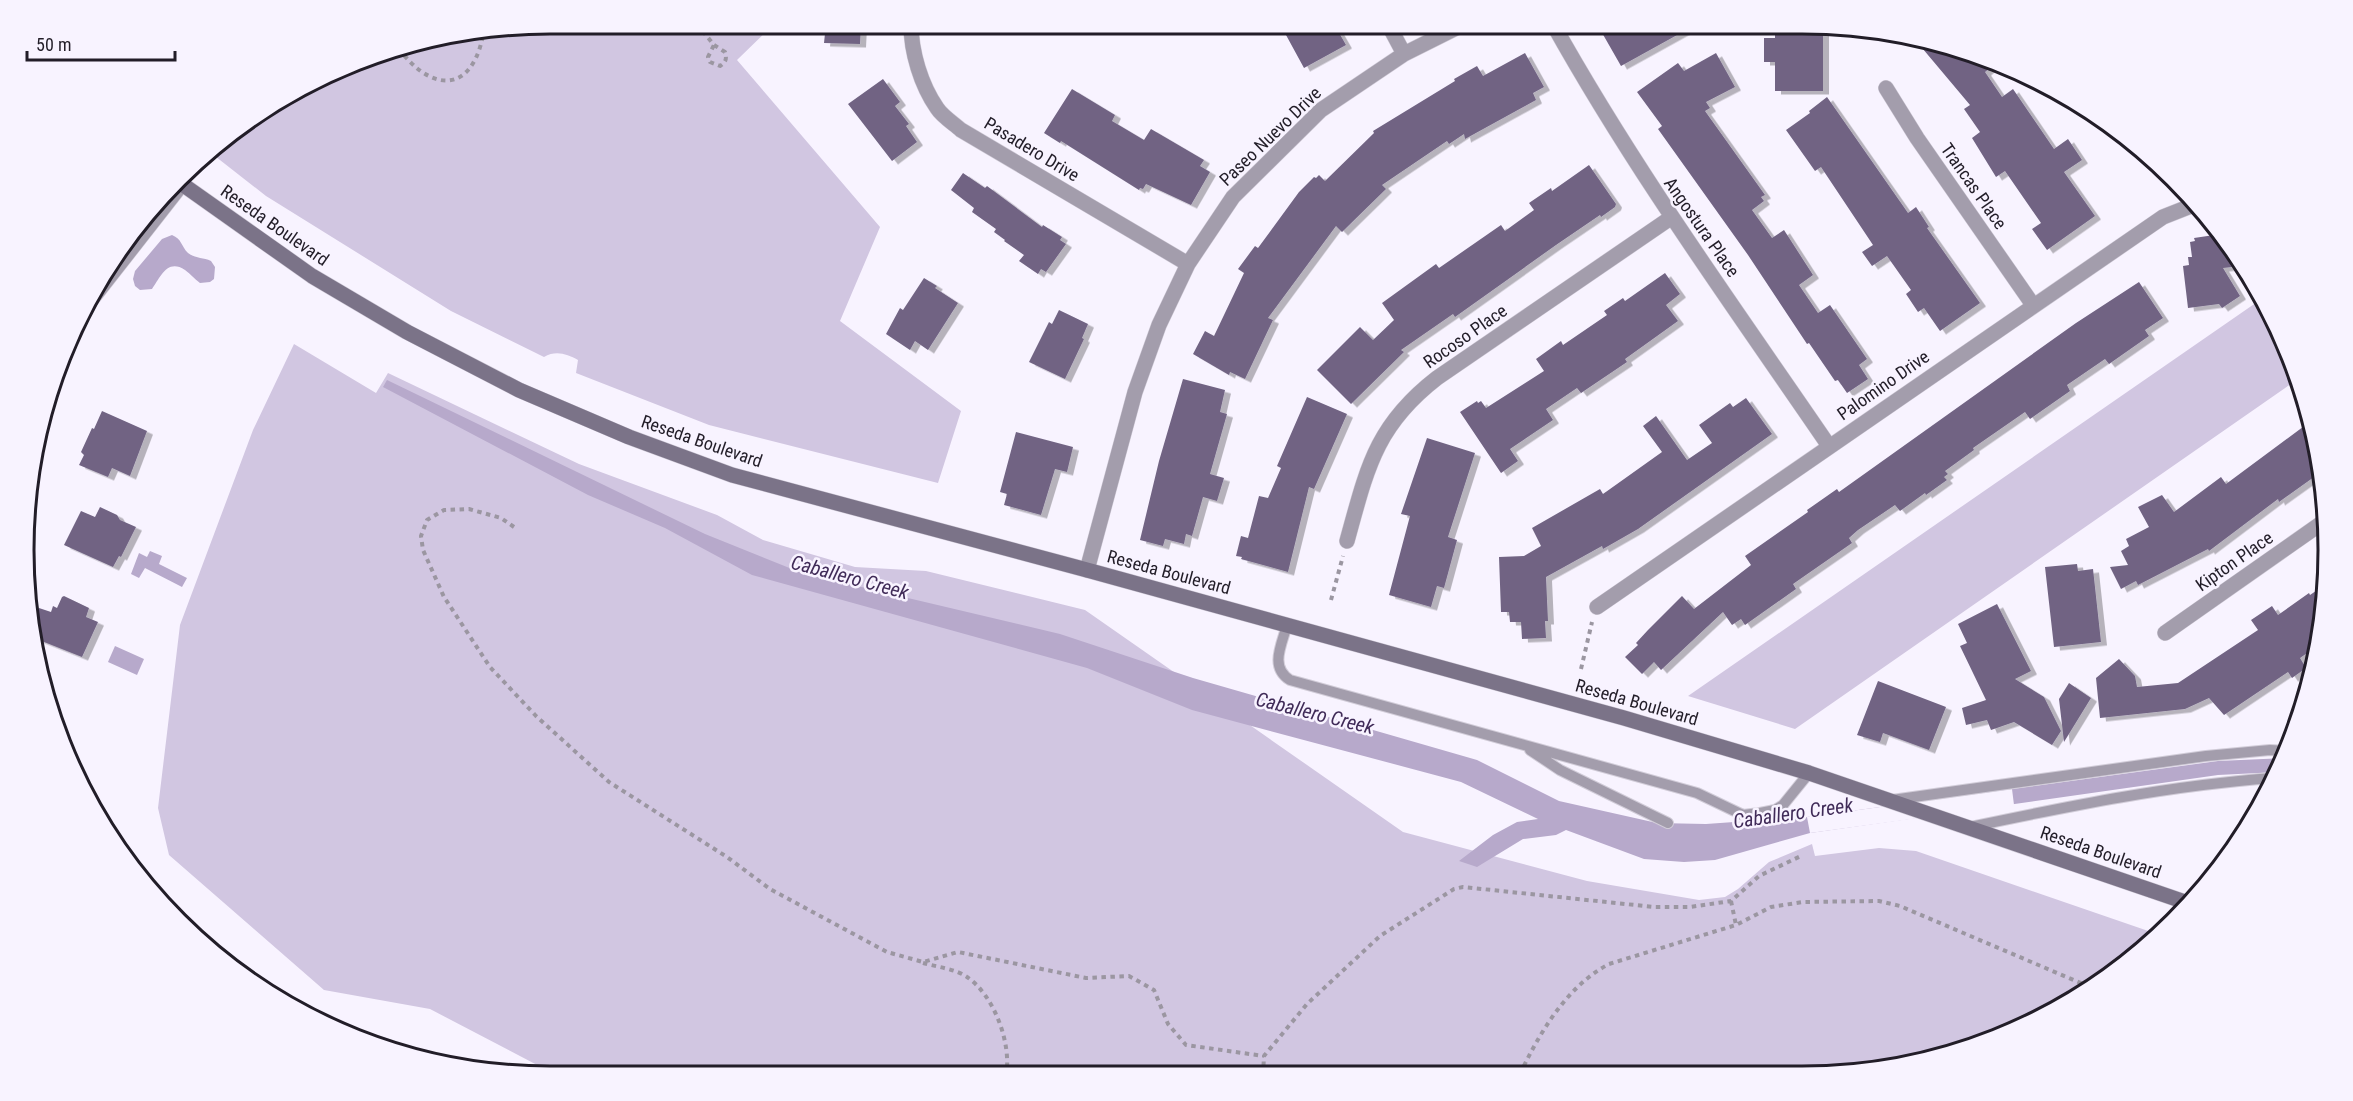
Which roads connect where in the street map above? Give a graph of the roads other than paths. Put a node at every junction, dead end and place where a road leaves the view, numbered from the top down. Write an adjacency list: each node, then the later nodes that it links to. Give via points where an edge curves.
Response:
1 (911, 34): 10 (street, Pasadero Drive, via 921,77 937,109 961,130)
2 (1393, 34): 5 (street)
3 (1444, 34): 5 (street, Paseo Nuevo Drive)
4 (1559, 34): 9 (street, Angostura Place)
5 (1404, 54): 10 (street, Paseo Nuevo Drive, via 1313,117 1233,197)
6 (1886, 88): 11 (street, Trancas Place)
7 (186, 186): 15 (main road, Reseda Boulevard, via 312,276 406,332 519,390 732,475)
8 (2187, 207): 11 (street, Palomino Drive, via 2163,217)
9 (1672, 218): 12 (street, Angostura Place); 14 (street, Rocoso Place, via 1413,397 1377,447 1365,474)
10 (1188, 264): 15 (street, Paseo Nuevo Drive, via 1159,325 1135,392)
11 (2033, 305): 12 (street, Palomino Drive)
12 (1829, 446): 16 (street, Palomino Drive)
13 (2317, 526): 18 (street, Kipton Place)
14 (1347, 541)
15 (1087, 570): 17 (main road, Reseda Boulevard)
16 (1597, 607)
17 (1287, 625): 19 (lane, via 1277,662 1282,675 1290,680); 21 (main road, Reseda Boulevard)
18 (2165, 633)
19 (1523, 745): 21 (lane, via 1697,794 1743,815 1776,810); 24 (lane, via 1560,770)
20 (2278, 750): 23 (lane, via 2206,756)
21 (1809, 773): 23 (main road, Reseda Boulevard)
22 (2265, 779): 25 (lane, via 2069,806)
23 (1895, 802): 25 (main road, Reseda Boulevard)
24 (1668, 823)
25 (1970, 827): 26 (main road, Reseda Boulevard)
26 (2181, 901)

